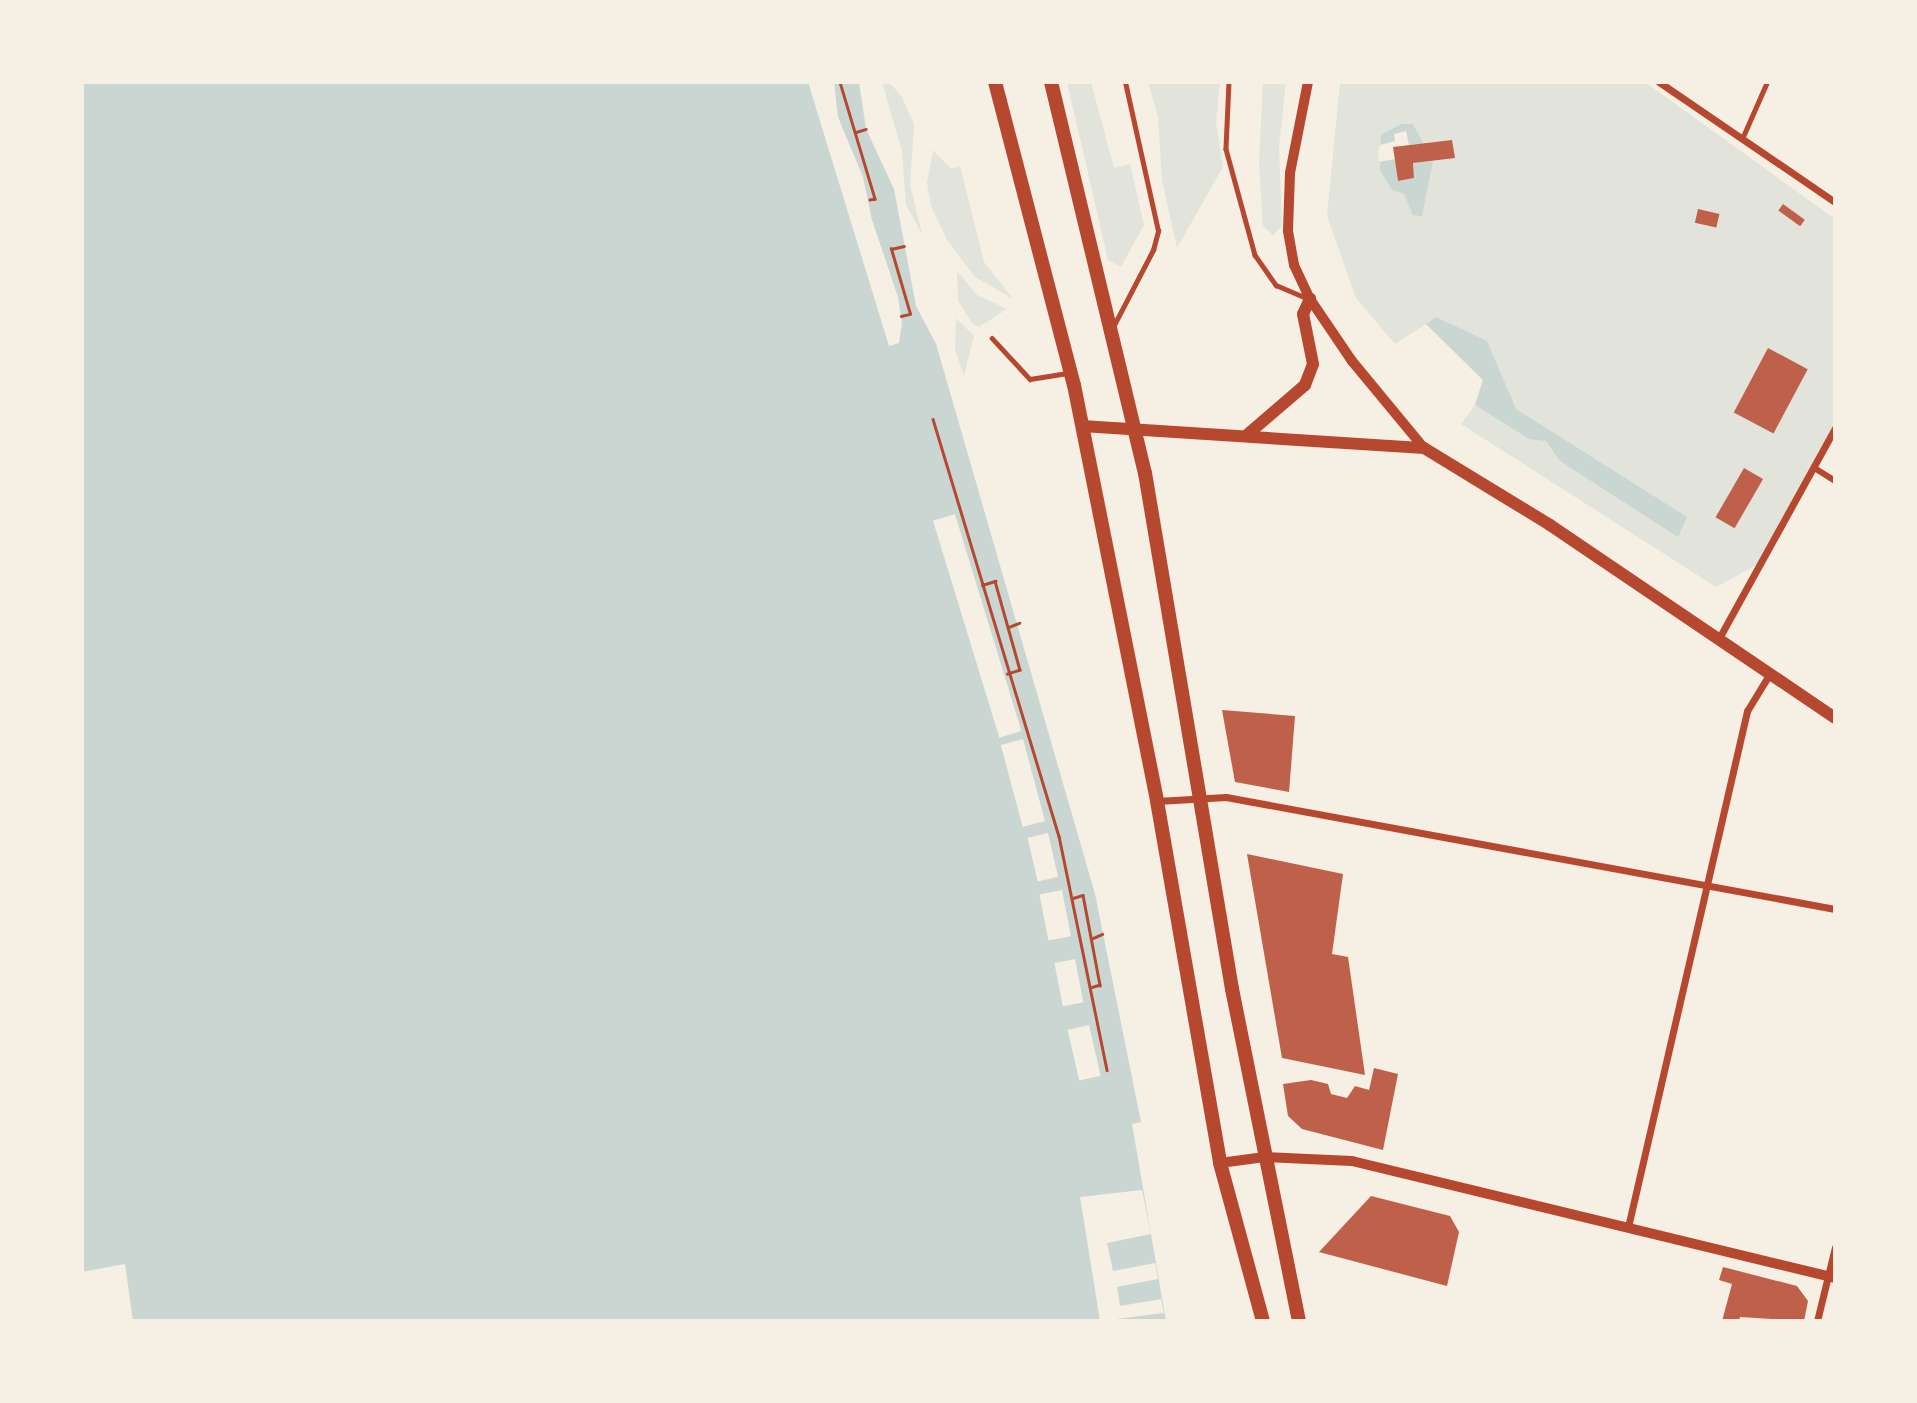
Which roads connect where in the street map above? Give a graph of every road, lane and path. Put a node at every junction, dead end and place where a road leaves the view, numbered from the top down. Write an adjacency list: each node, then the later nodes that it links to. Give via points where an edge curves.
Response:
1 (840, 82): 10 (path)
2 (995, 82): 19 (main road)
3 (1051, 82): 17 (main road)
4 (1125, 82): 17 (lane, via 1158,231 1153,250 1119,309)
5 (1229, 82): 15 (lane, via 1226,149 1255,255 1276,285)
6 (1308, 82): 15 (street, via 1291,160 1288,231 1294,265)
7 (1659, 82): 11 (street)
8 (1767, 82): 11 (lane)
9 (866, 129): 10 (path)
10 (856, 132): 12 (path, via 875,199)
11 (1742, 140): 13 (street)
12 (870, 200)
13 (1835, 202)
14 (904, 246): 16 (path, via 891,249 910,314)
15 (1310, 299): 24 (main road, via 1303,314 1313,364 1305,385); 25 (street, via 1352,360)
16 (901, 316)
17 (1111, 336): 22 (main road)
18 (992, 338): 19 (lane, via 1030,379)
19 (1071, 372): 21 (main road)
20 (933, 419): 28 (path)
21 (1082, 426): 22 (main road); 36 (main road)
22 (1136, 428): 24 (main road); 35 (main road)
23 (1835, 428): 26 (street)
24 (1248, 434): 25 (main road)
25 (1424, 448): 31 (main road, via 1550,524)
26 (1816, 469): 27 (street); 31 (street)
27 (1835, 481)
28 (982, 585): 30 (path, via 995,581); 32 (path)
29 (1019, 623): 30 (path)
30 (1008, 627): 32 (path, via 1020,670)
31 (1718, 640): 33 (main road)
32 (1008, 674): 38 (path, via 1059,836)
33 (1769, 675): 34 (main road); 37 (street, via 1747,711)
34 (1835, 718)
35 (1201, 796): 36 (street); 37 (street); 44 (main road)
36 (1157, 801): 45 (main road)
37 (1707, 884): 39 (street); 46 (street)
38 (1072, 899): 41 (path, via 1083,895); 42 (path)
39 (1835, 909)
40 (1102, 934): 41 (path)
41 (1091, 939): 42 (path, via 1100,985)
42 (1090, 988): 43 (path)
43 (1107, 1070)
44 (1265, 1157): 45 (street); 46 (street, via 1352,1161); 50 (main road)
45 (1220, 1163): 49 (main road)
46 (1628, 1227): 48 (street)
47 (1835, 1247): 48 (street)
48 (1830, 1277): 51 (street)
49 (1263, 1321)
50 (1299, 1321)
51 (1817, 1321)

